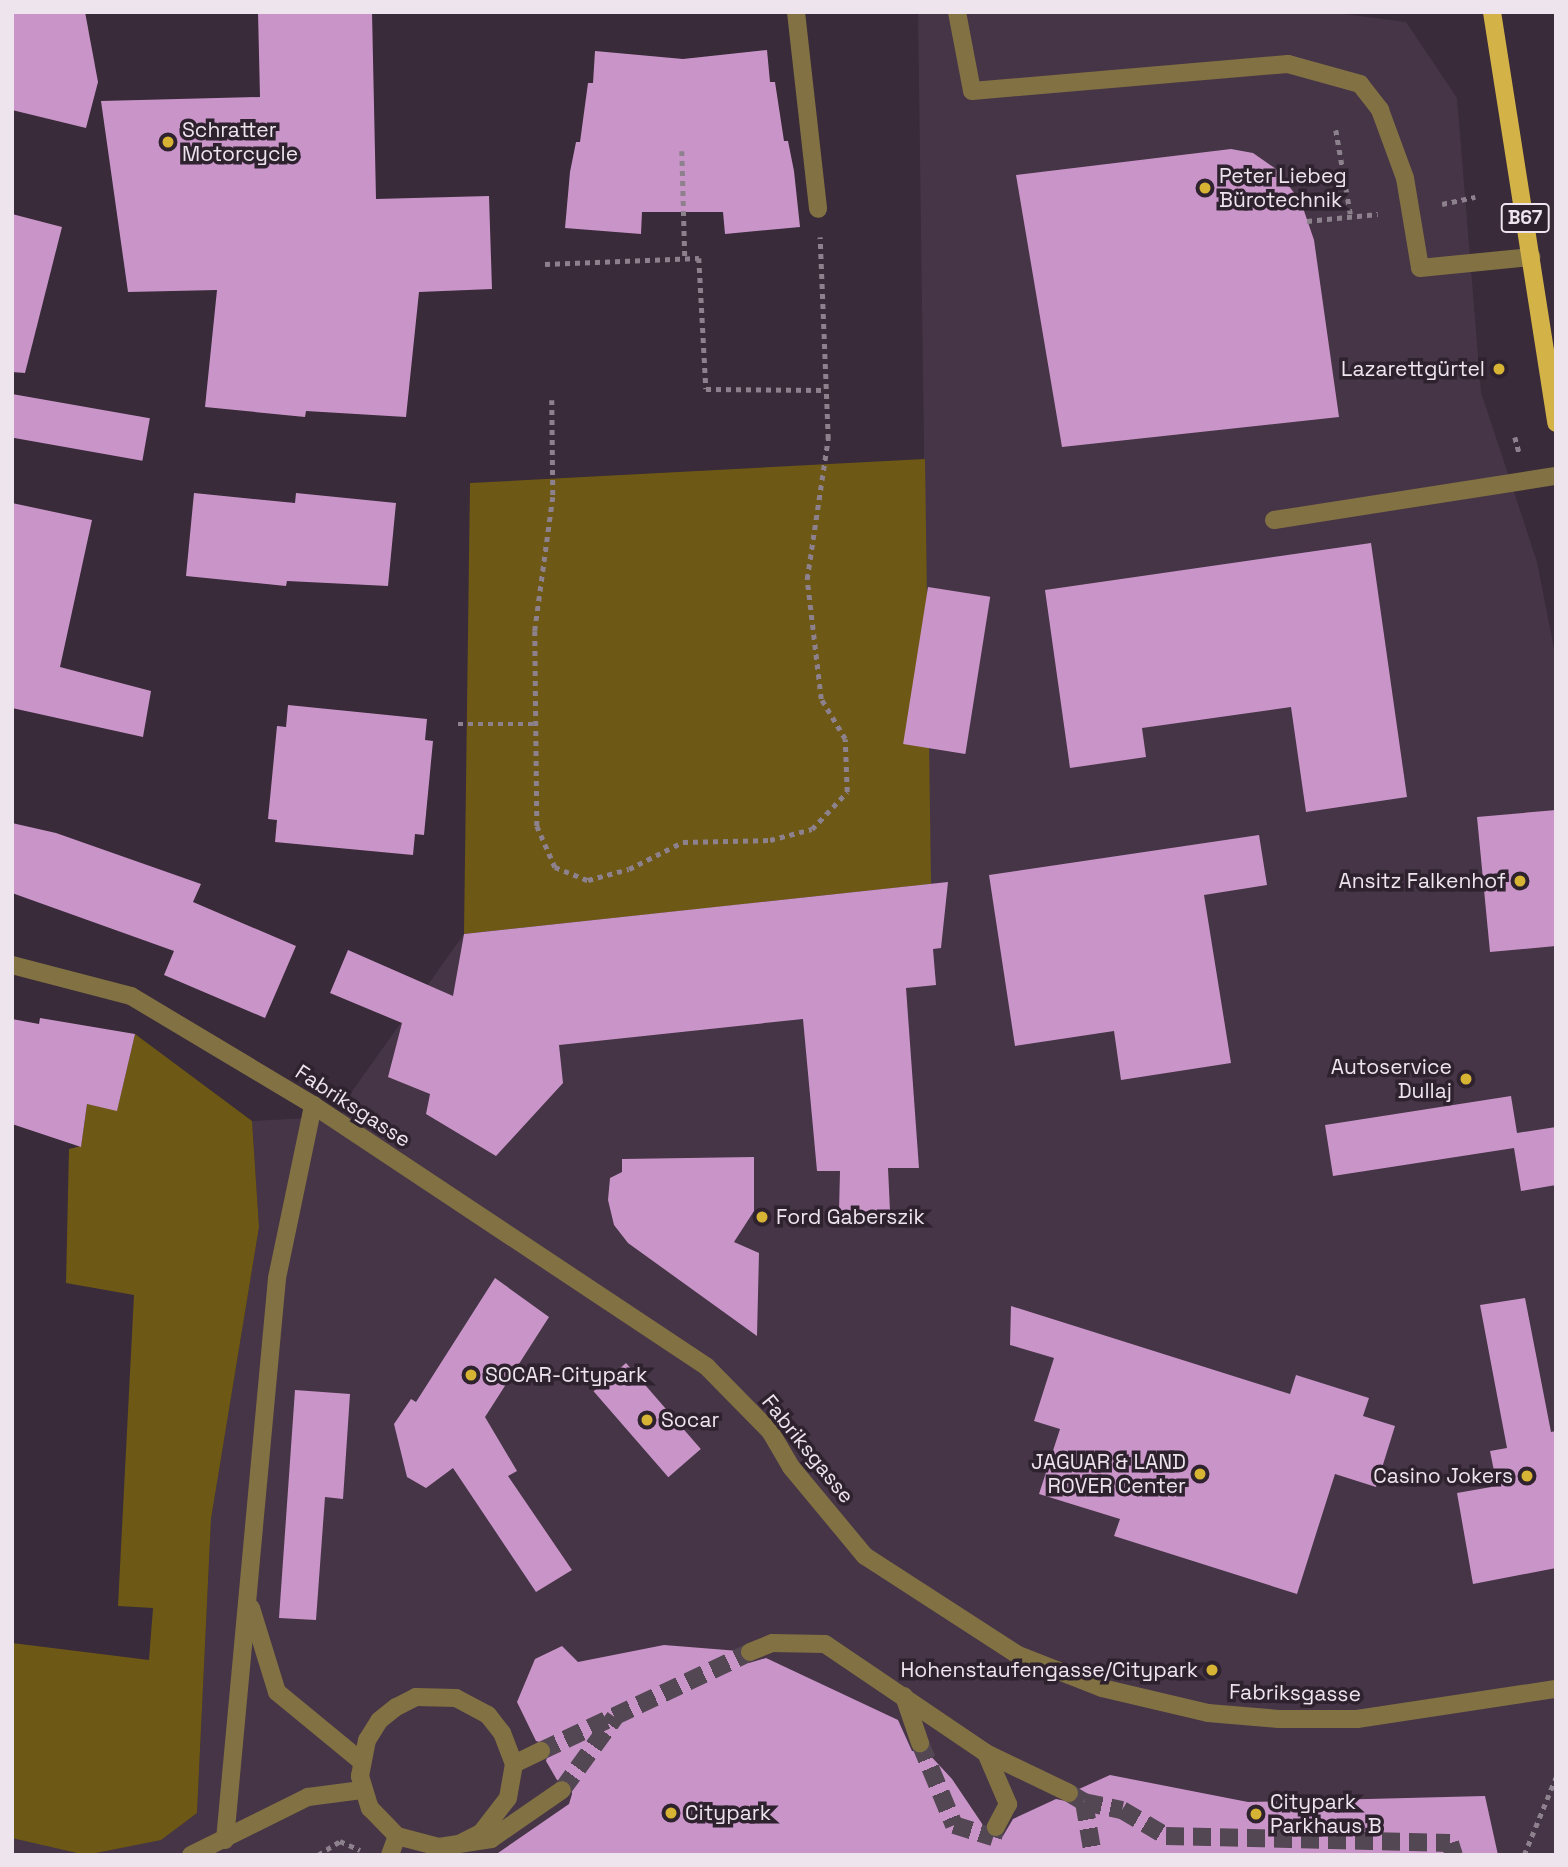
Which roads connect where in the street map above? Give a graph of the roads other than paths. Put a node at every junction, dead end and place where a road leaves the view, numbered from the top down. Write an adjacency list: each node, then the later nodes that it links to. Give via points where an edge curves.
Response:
1 (796, 12): 4 (street)
2 (957, 12): 5 (street, via 972,91 1288,64 1360,84 1380,110 1405,178 1420,268)
3 (1492, 12): 5 (main road, B67)
4 (818, 209)
5 (1531, 257): 6 (main road, B67)
6 (1556, 423)
7 (1556, 475): 8 (street)
8 (1274, 520)
9 (12, 965): 10 (street, Fabriksgasse, via 131,996)
10 (313, 1105): 11 (street, via 277,1278); 13 (street, Fabriksgasse, via 707,1367 770,1431 791,1468 865,1556 1018,1655 1102,1688 1208,1713 1279,1719 1357,1719)
11 (249, 1600): 18 (street, via 277,1692); 25 (street)
12 (750, 1652): 14 (street, via 772,1643 825,1644)
13 (1556, 1689)
14 (904, 1696): 15 (street); 17 (street)
15 (920, 1743)
16 (541, 1751): 19 (street)
17 (986, 1753): 22 (street); 23 (street, via 1008,1804)
18 (361, 1761): 19 (street, via 367,1740 387,1714 416,1697 438,1695 473,1704 488,1715 502,1732); 20 (street)
19 (514, 1764): 26 (street, via 508,1798 497,1817 481,1833)
20 (362, 1790): 24 (street, via 382,1824); 25 (street, via 308,1797)
21 (562, 1790): 26 (street, via 491,1839)
22 (1069, 1794)
23 (996, 1827)
24 (397, 1836): 26 (street, via 439,1847); 28 (street)
25 (225, 1840): 27 (street)
26 (461, 1843)
27 (191, 1855)
28 (390, 1855)

